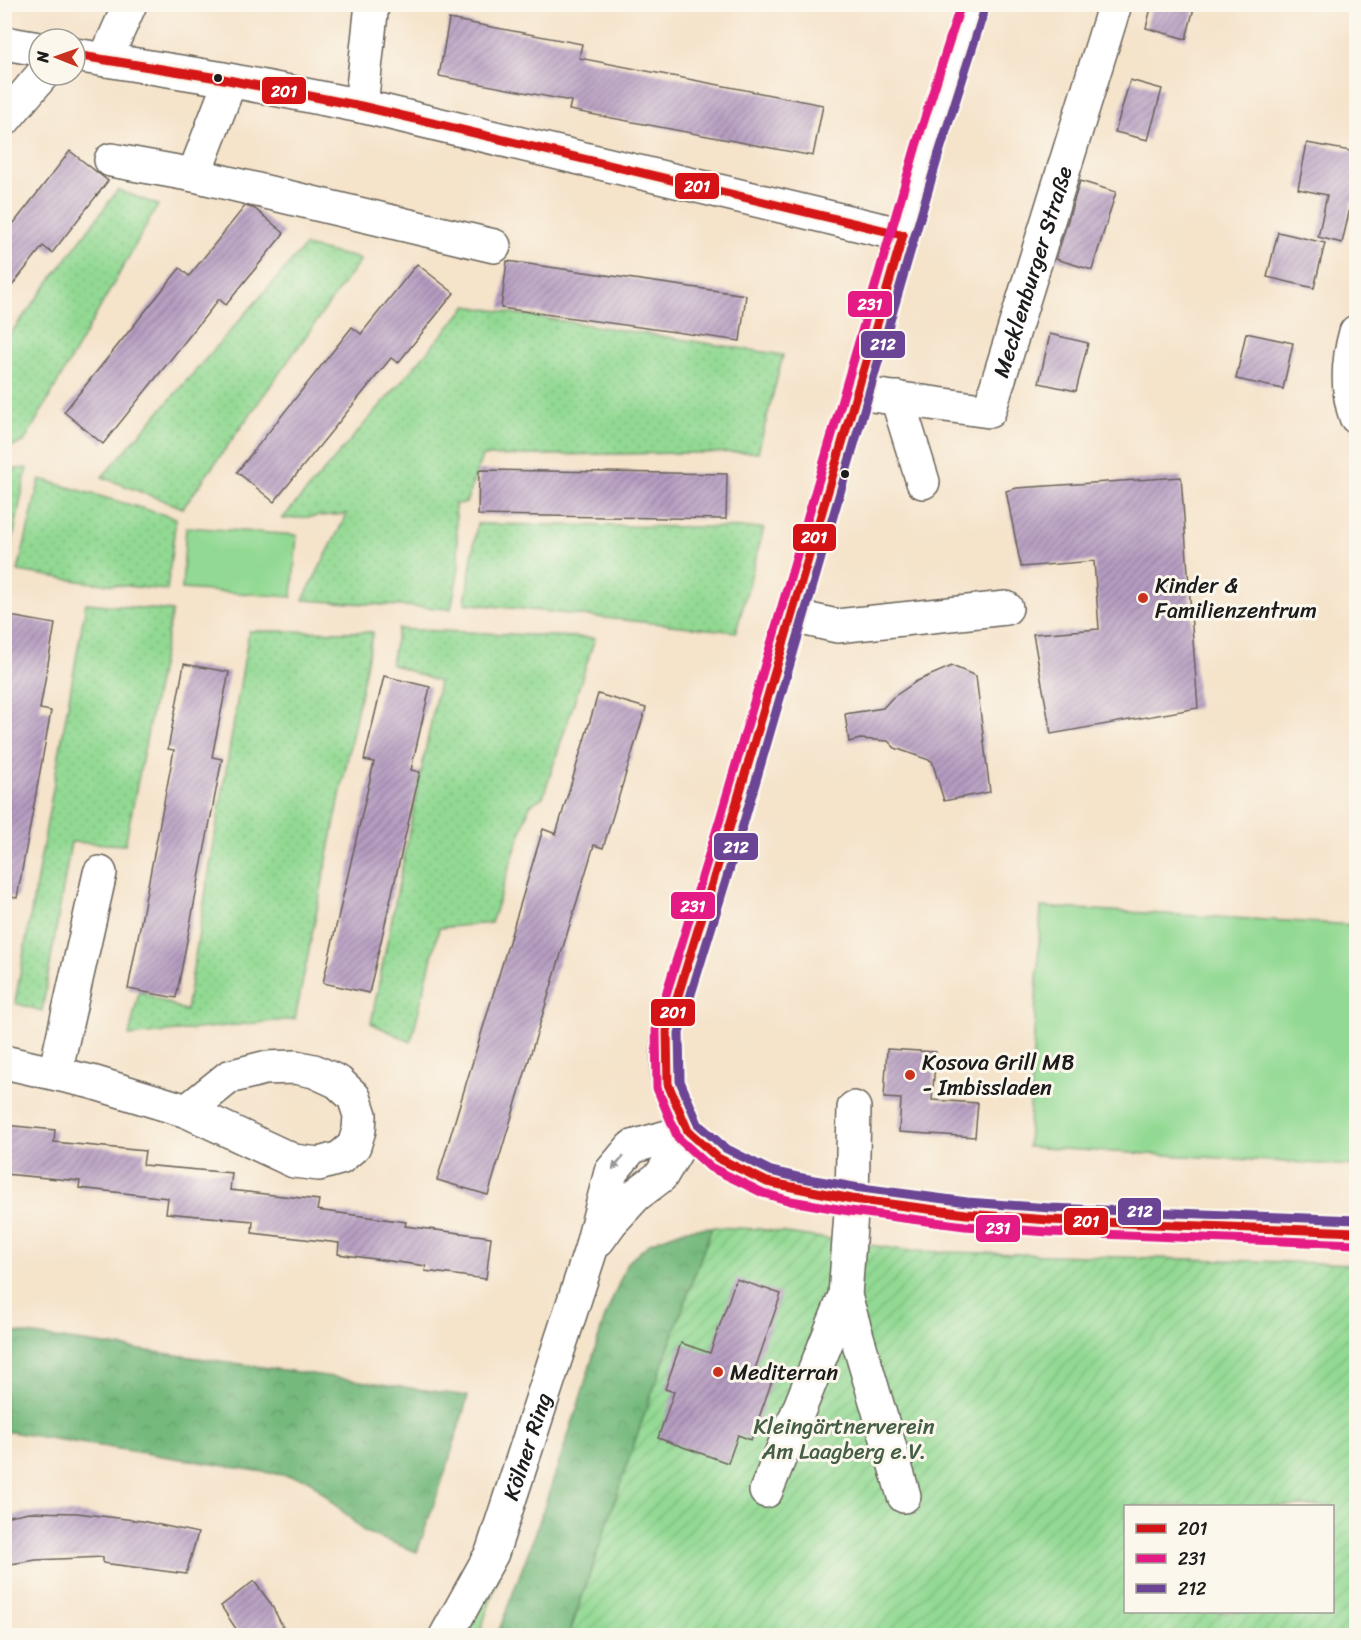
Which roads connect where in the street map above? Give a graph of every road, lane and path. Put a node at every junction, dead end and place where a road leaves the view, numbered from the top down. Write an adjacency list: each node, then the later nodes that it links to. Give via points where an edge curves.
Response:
1 (130, 4): 7 (street)
2 (372, 4): 10 (street)
3 (974, 4): 14 (street)
4 (1115, 4): 18 (street, Mecklenburger Straße, via 989,411)
5 (4, 43): 6 (street)
6 (27, 47)
7 (90, 58): 8 (street)
8 (230, 81): 10 (street); 13 (street)
9 (32, 87): 11 (street)
10 (361, 105): 14 (street)
11 (4, 120)
12 (111, 160): 13 (street)
13 (194, 176): 15 (street)
14 (903, 235): 17 (street)
15 (494, 246)
16 (1356, 332): 19 (street, via 1348,381)
17 (857, 393): 18 (street, Mecklenburger Straße); 22 (street)
18 (897, 398): 20 (street)
19 (1356, 417)
20 (923, 482)
21 (1006, 608): 22 (street, via 837,626)
22 (792, 616): 28 (street, via 667,1031 668,1084)
23 (100, 873): 25 (street)
24 (4, 1062): 25 (street)
25 (55, 1073): 27 (street)
26 (854, 1108): 29 (street)
27 (187, 1111): 27 (street, via 294,1161 319,1164 340,1158 354,1146 359,1130 360,1115 354,1097 338,1082 295,1067 264,1068 229,1077)
28 (688, 1131): 29 (street, via 718,1158 767,1182); 34 (street, Kölner Ring, via 661,1176 636,1195 591,1249 492,1553)
29 (852, 1200): 30 (street, via 1049,1220); 31 (street)
30 (1356, 1232)
31 (844, 1296): 32 (street); 33 (street)
32 (766, 1491)
33 (904, 1496)
34 (446, 1635)

